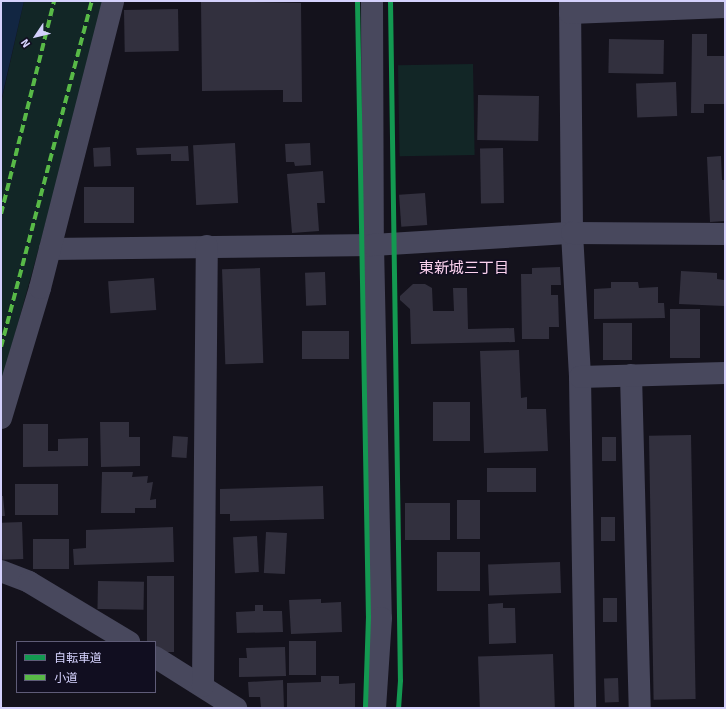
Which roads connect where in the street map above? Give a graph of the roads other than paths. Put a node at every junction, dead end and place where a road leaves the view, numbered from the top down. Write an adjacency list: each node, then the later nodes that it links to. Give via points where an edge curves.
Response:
1 (113, 1): 9 (street)
2 (372, 1): 7 (street)
3 (570, 7): 4 (street); 5 (street)
4 (725, 7)
5 (572, 233): 6 (street); 7 (street); 12 (street)
6 (725, 234)
7 (373, 245): 8 (street); 19 (street, via 381,618)
8 (207, 246): 9 (street); 17 (street)
9 (50, 249): 13 (street)
10 (725, 373): 11 (street)
11 (631, 375): 12 (street); 21 (street)
12 (580, 377): 20 (street)
13 (1, 418)
14 (1, 571): 15 (street, via 29,582)
15 (127, 641)
16 (156, 659): 17 (street)
17 (206, 696): 18 (street)
18 (236, 708)
19 (375, 708)
20 (585, 708)
21 (640, 708)

